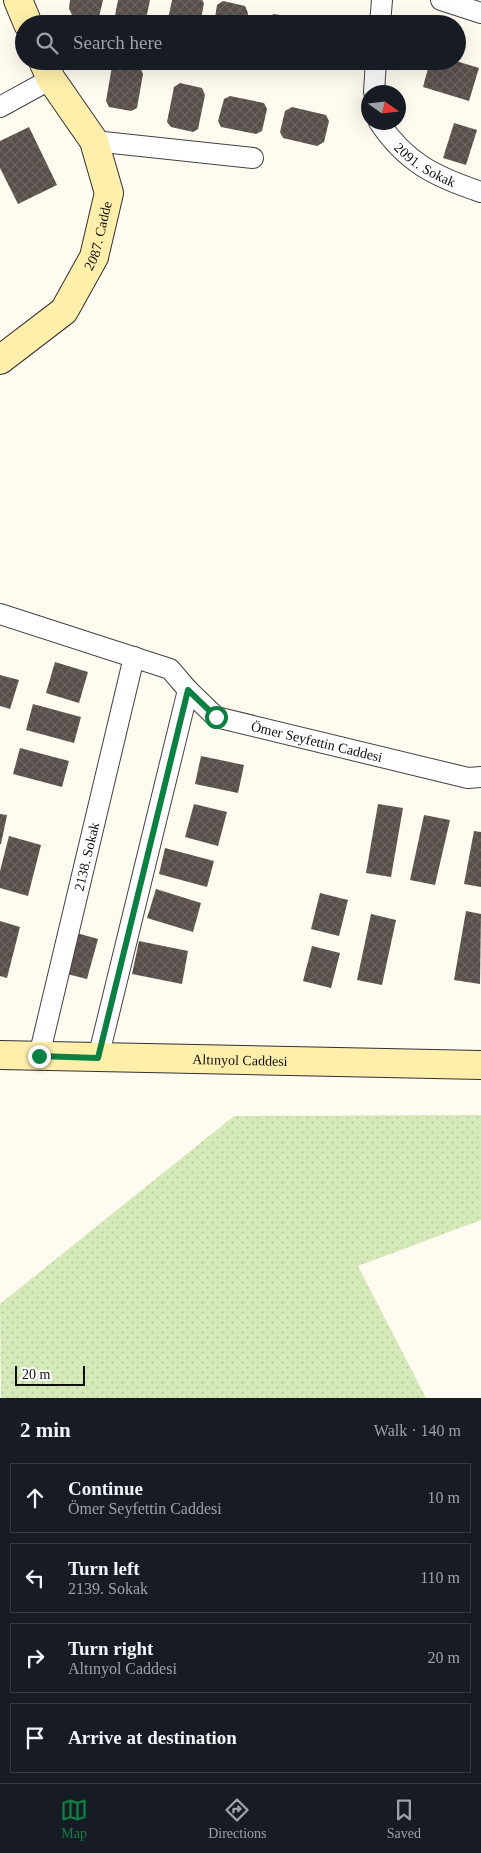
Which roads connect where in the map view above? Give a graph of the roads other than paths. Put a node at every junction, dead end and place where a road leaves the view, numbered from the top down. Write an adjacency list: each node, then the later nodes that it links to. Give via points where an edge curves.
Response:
1 (18, 0): 5 (main road)
2 (382, 0): 6 (street)
3 (441, 0): 4 (street)
4 (481, 13)
5 (24, 15)
6 (381, 15)
7 (47, 70): 10 (street); 12 (main road, 2087. Cadde)
8 (375, 70): 9 (street)
9 (374, 85)
10 (0, 107)
11 (384, 130): 14 (street, 2091. Sokak, via 415,163 448,181)
12 (94, 142): 13 (street); 15 (main road, 2087. Cadde, via 109,193 94,257 64,311)
13 (253, 158)
14 (481, 192)
15 (0, 360)
16 (1, 615): 17 (street, Ömer Seyfettin Caddesi)
17 (134, 657): 18 (street, Ömer Seyfettin Caddesi, via 170,669); 21 (street, 2138. Sokak)
18 (188, 690): 19 (street, Ömer Seyfettin Caddesi, via 216,717 468,778); 22 (street)
19 (481, 777)
20 (0, 1055): 21 (main road, Altınyol Caddesi)
21 (39, 1056): 22 (main road, Altınyol Caddesi)
22 (98, 1058): 23 (main road, Altınyol Caddesi)
23 (481, 1065)

